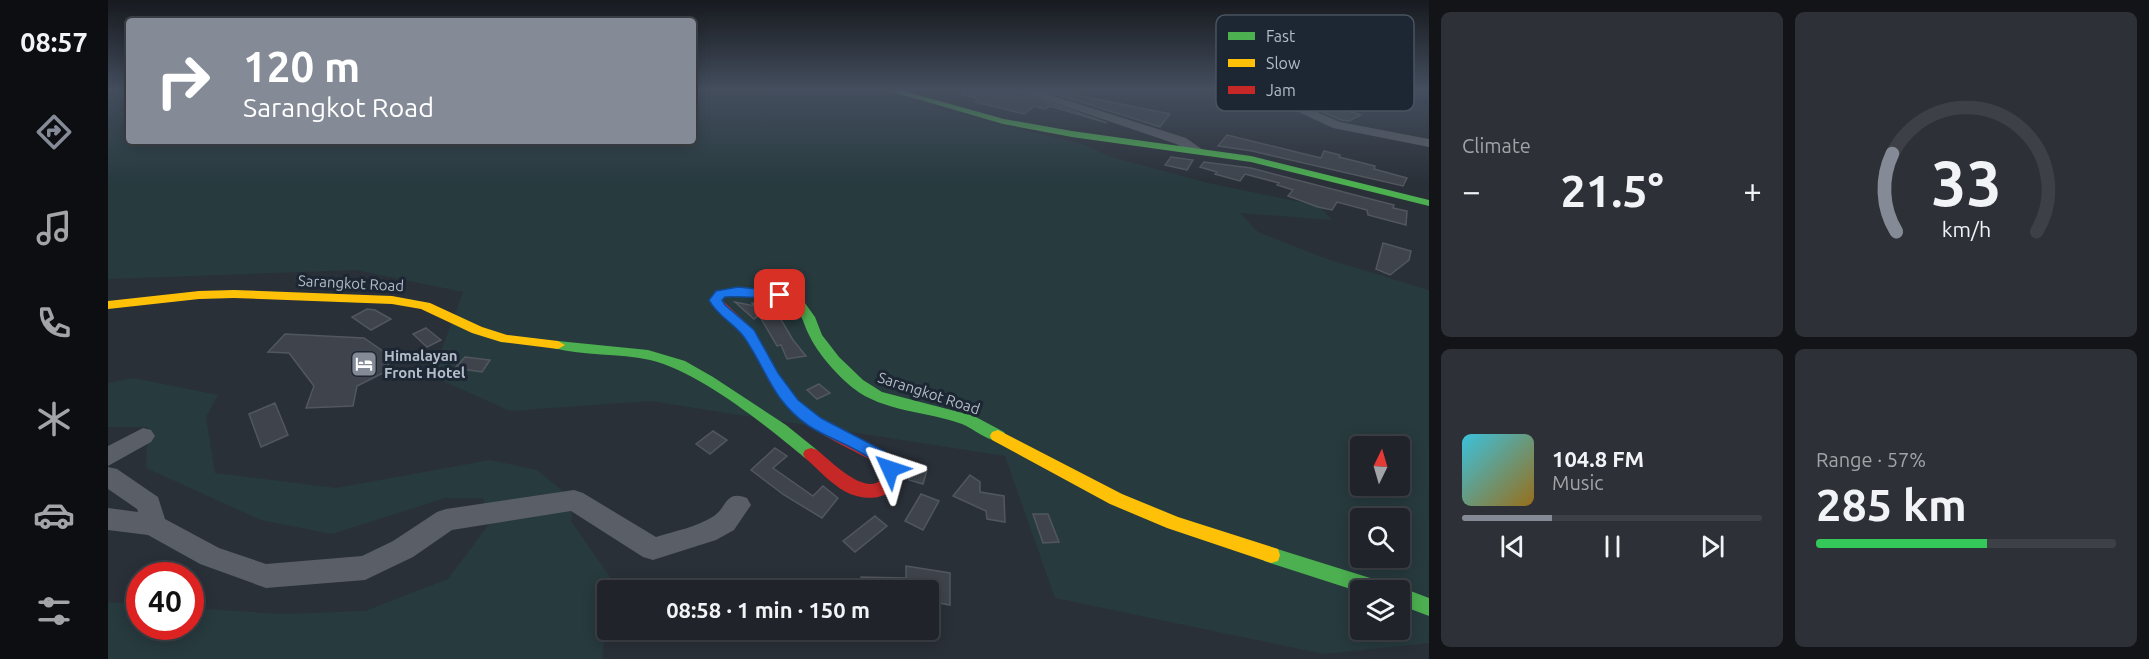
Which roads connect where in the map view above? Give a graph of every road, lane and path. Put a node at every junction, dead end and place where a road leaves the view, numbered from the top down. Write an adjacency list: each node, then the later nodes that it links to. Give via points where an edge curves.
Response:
1 (1005, 121): 5 (main road, via 1071,134)
2 (1118, 121): 5 (street, via 1181,141)
3 (1327, 121): 4 (street)
4 (1429, 143)
5 (1196, 150): 6 (main road, via 1266,162)
6 (1429, 202)
7 (108, 305): 14 (main road, Sarangkot Road, via 234,294 392,300 424,306 506,339 648,355 680,364 708,380 780,429 852,487 870,492 883,489 891,475 885,460 815,422 793,404 772,376 749,333 716,300 720,294 738,291 780,295 797,302 834,360 869,392 968,420 1096,489 1173,524)
8 (143, 436): 9 (street)
9 (108, 457)
10 (108, 476): 13 (street, via 149,504)
11 (738, 505): 13 (street, via 725,522 707,532 653,549 574,500 446,520 403,549 365,568 266,576 210,556)
12 (108, 519): 13 (street)
13 (153, 525)
14 (1350, 580)
15 (1410, 600): 16 (main road)
16 (1429, 607)

